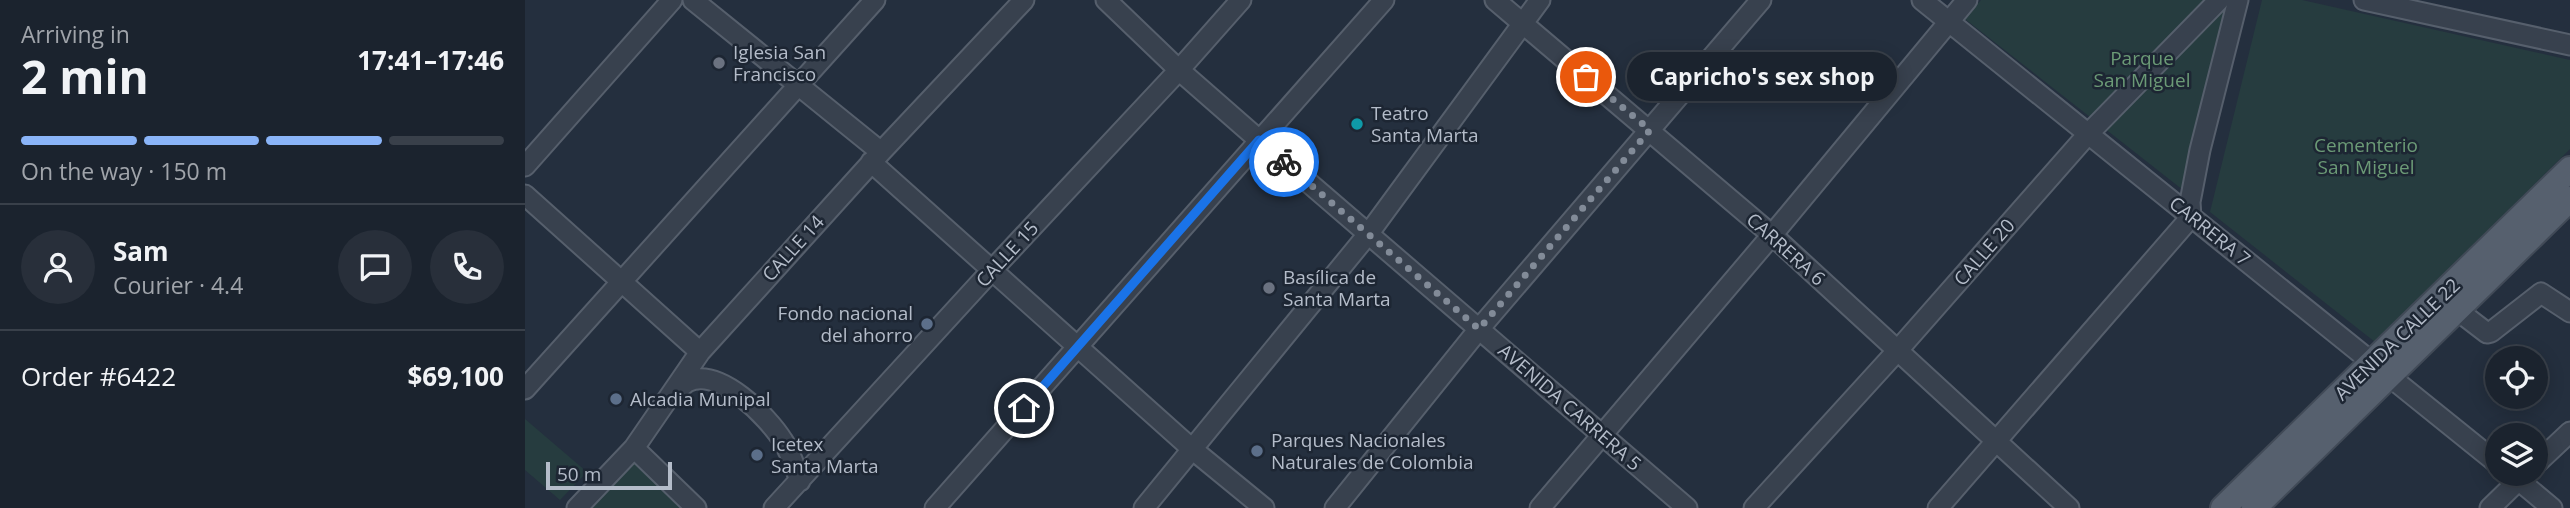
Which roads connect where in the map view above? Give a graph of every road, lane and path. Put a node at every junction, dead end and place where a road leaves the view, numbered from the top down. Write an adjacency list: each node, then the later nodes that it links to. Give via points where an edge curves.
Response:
1 (672, 0): 25 (street)
2 (693, 0): 20 (street)
3 (875, 0): 20 (street)
4 (1024, 0): 24 (street, CALLE 14)
5 (1106, 0): 19 (street, AVENIDA CARRERA 5)
6 (1241, 0): 19 (street, CALLE 15)
7 (1384, 0): 23 (street)
8 (1495, 0): 17 (street, CARRERA 6)
9 (1539, 0): 17 (street)
10 (1761, 0): 21 (street)
11 (1922, 0): 16 (street, CARRERA 7)
12 (1967, 0): 16 (street)
13 (2218, 0): 22 (street, CALLE 20)
14 (2238, 0): 29 (street, via 2200,150)
15 (2364, 0): 18 (street)
16 (1949, 22): 22 (street, CARRERA 7); 31 (street)
17 (1522, 24): 21 (street, CARRERA 6); 30 (street)
18 (2570, 45)
19 (1179, 70): 23 (street, AVENIDA CARRERA 5); 32 (street, CALLE 15)
20 (800, 86): 24 (street); 33 (street)
21 (1650, 130): 31 (street, CARRERA 6); 36 (street)
22 (2088, 134): 29 (street, CARRERA 7); 38 (street, CALLE 20)
23 (1259, 140): 30 (street, AVENIDA CARRERA 5); 37 (street)
24 (876, 157): 32 (street); 39 (street, CALLE 14)
25 (525, 166)
26 (2570, 169): 40 (main road, AVENIDA CALLE 22)
27 (525, 195): 33 (street)
28 (2570, 199): 34 (main road, AVENIDA CALLE 22)
29 (2191, 217): 40 (street, CARRERA 7); 45 (street)
30 (1369, 233): 36 (street, AVENIDA CARRERA 5); 47 (street)
31 (1772, 235): 38 (street, CARRERA 6); 44 (street)
32 (992, 270): 37 (street); 50 (street, CALLE 15)
33 (622, 282): 39 (street); 41 (street)
34 (2457, 310): 35 (street, via 2487,333 2541,293); 40 (main road, AVENIDA CALLE 22)
35 (2570, 312)
36 (1479, 329): 44 (street, AVENIDA CARRERA 5); 59 (street)
37 (1078, 348): 47 (street); 56 (street)
38 (1898, 350): 45 (street, CARRERA 6); 62 (street, CALLE 20)
39 (700, 352): 42 (street, CALLE 14)
40 (2381, 369): 48 (street, CARRERA 7); 65 (main road, AVENIDA CALLE 22); 66 (main road, AVENIDA CALLE 22)
41 (525, 389)
42 (670, 396): 46 (street, CALLE 14); 50 (street, via 689,381 712,380 735,392 767,418 785,443)
43 (2570, 432): 49 (street)
44 (1601, 434): 60 (street); 61 (street, AVENIDA CARRERA 5)
45 (1996, 440): 63 (street); 64 (street, CARRERA 6)
46 (634, 448): 53 (street, CALLE 14); 54 (street)
47 (1192, 449): 57 (street); 58 (street)
48 (2485, 453)
49 (2548, 453)
50 (800, 481): 55 (street, CALLE 15)
51 (2510, 486): 67 (street)
52 (2529, 486): 68 (street)
53 (577, 508)
54 (696, 508)
55 (774, 508)
56 (935, 508)
57 (1144, 508)
58 (1264, 508)
59 (1335, 508)
60 (1540, 508)
61 (1687, 508)
62 (1754, 508)
63 (1938, 508)
64 (2069, 508)
65 (2223, 508)
66 (2254, 508)
67 (2490, 508)
68 (2552, 508)

